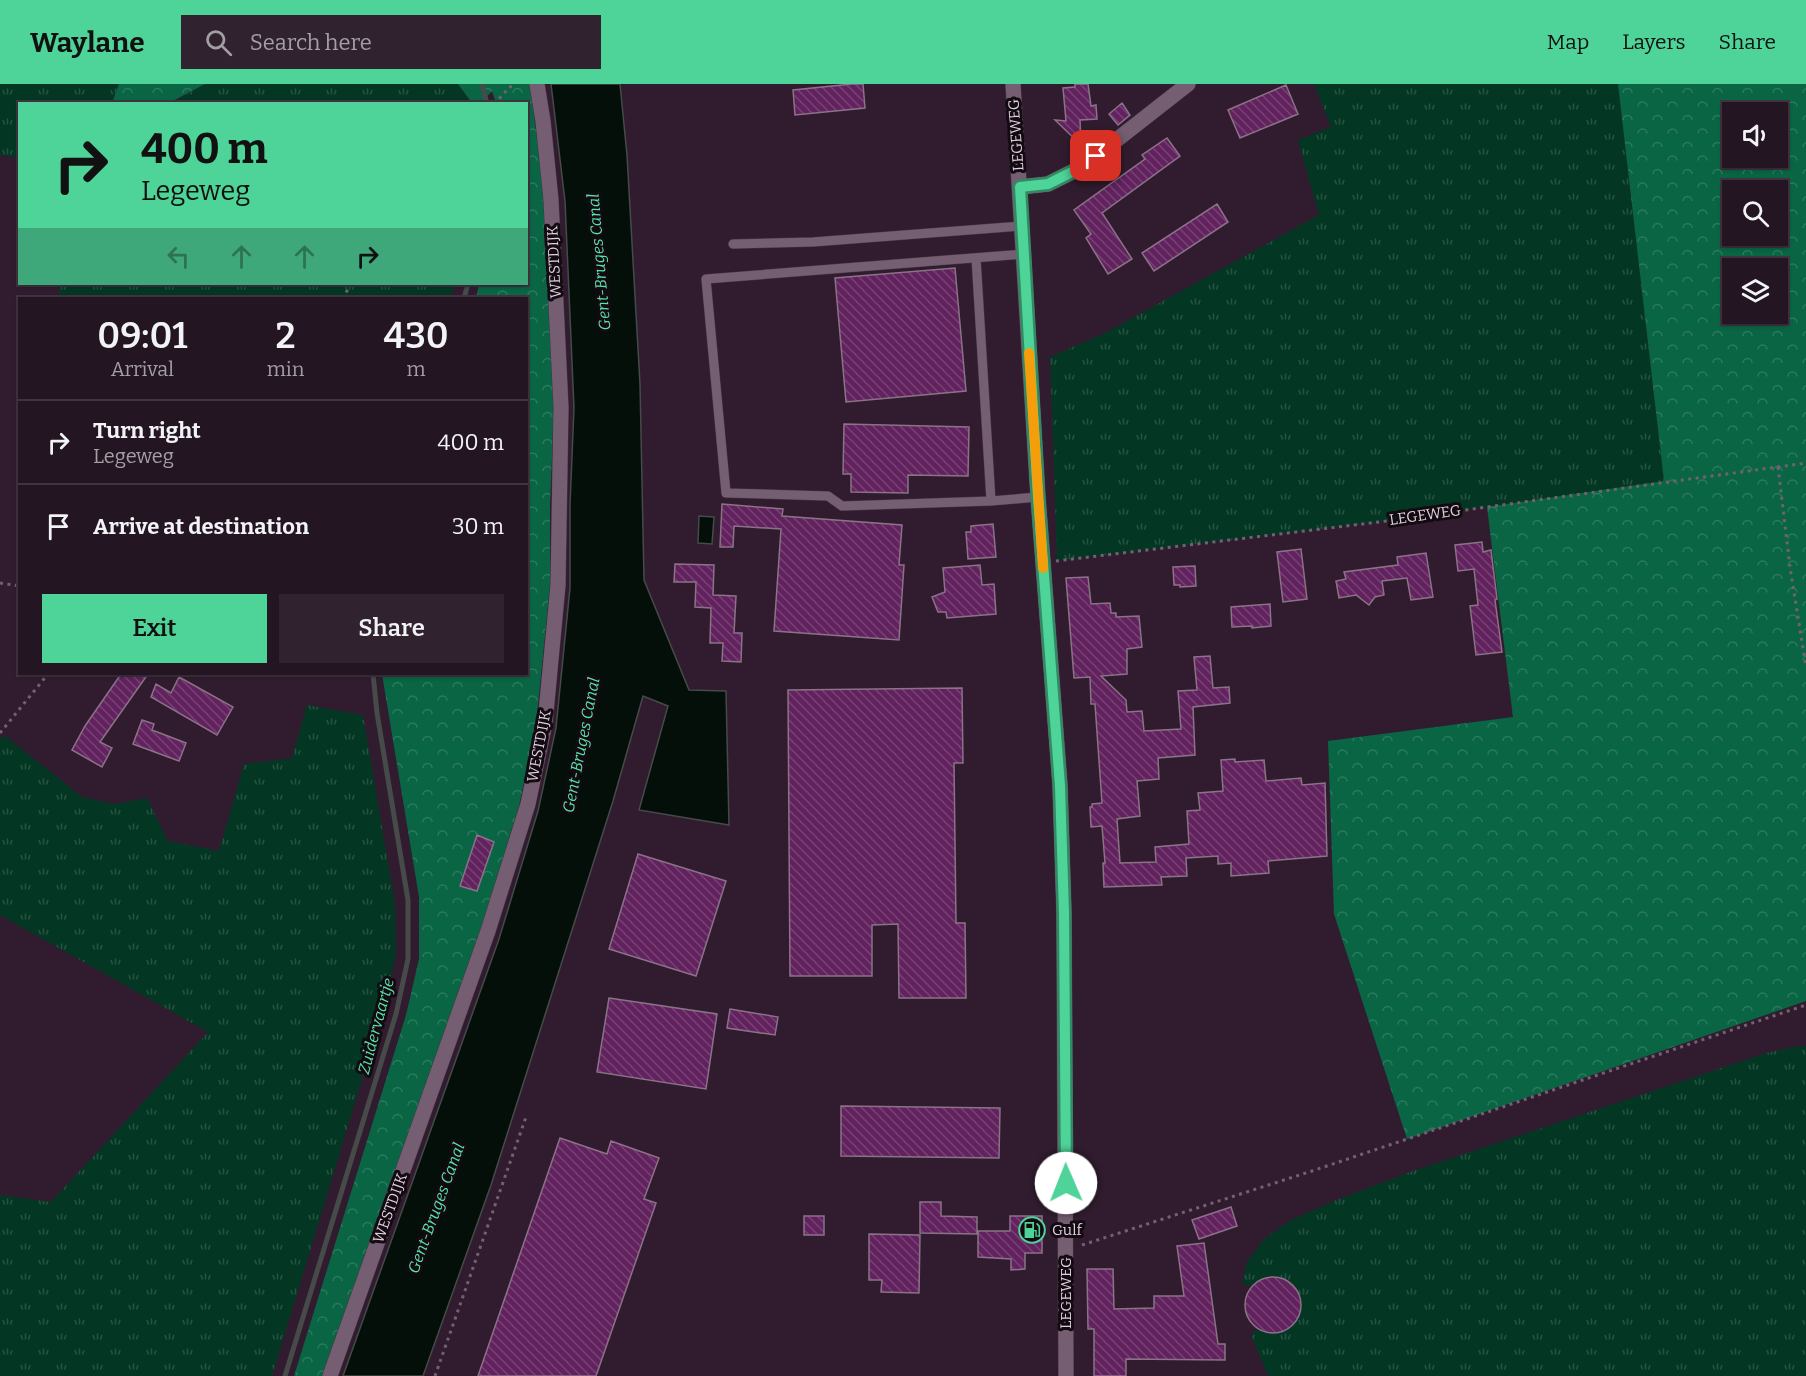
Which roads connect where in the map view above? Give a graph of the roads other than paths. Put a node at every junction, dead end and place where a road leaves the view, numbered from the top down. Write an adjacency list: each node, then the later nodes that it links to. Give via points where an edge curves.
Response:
1 (537, 84): 11 (street, WESTDIJK, via 550,200 561,407 558,585 545,723 528,804 488,932)
2 (1013, 84): 4 (street, LEGEWEG)
3 (1188, 84): 4 (street, LEGEWEG, via 1082,167 1048,184)
4 (1020, 187): 5 (street, LEGEWEG)
5 (1022, 226): 6 (lane); 7 (street, LEGEWEG)
6 (733, 244)
7 (1023, 254): 8 (lane); 9 (street, LEGEWEG)
8 (976, 258): 10 (lane); 10 (lane, via 706,279 726,493 828,496 842,506)
9 (1038, 497): 10 (lane); 12 (street, LEGEWEG, via 1060,797 1064,913)
10 (991, 501)
11 (330, 1376)
12 (1066, 1376)

